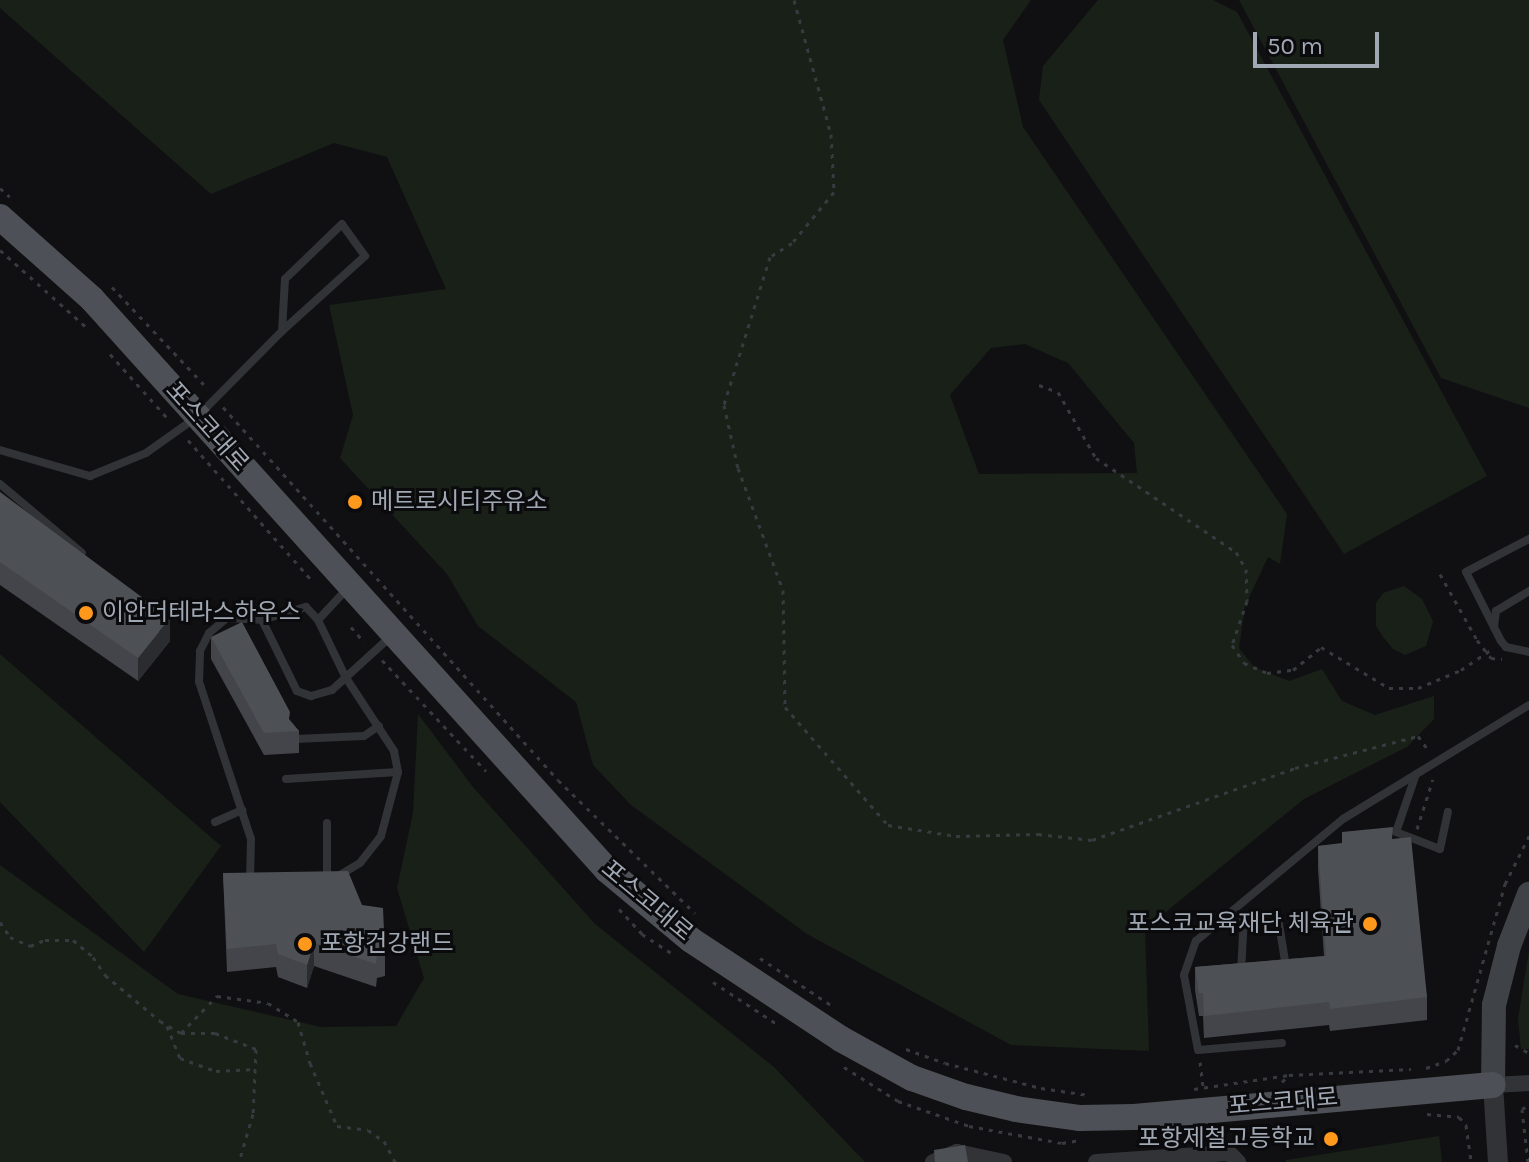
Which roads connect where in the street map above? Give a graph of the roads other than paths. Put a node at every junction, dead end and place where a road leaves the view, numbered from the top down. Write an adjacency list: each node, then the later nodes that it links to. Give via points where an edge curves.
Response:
1 (6, 208): 3 (main road, 포스코대로)
2 (282, 331): 2 (lane, via 365,256 342,224 285,279); 3 (lane)
3 (197, 415): 4 (lane, via 146,453 90,476); 8 (main road, 포스코대로)
4 (0, 450)
5 (0, 484): 7 (lane)
6 (1529, 539): 12 (lane, via 1466,572)
7 (92, 562)
8 (350, 586): 11 (lane); 13 (main road, 포스코대로)
9 (1529, 591): 12 (lane, via 1496,611)
10 (262, 620): 11 (lane, via 306,607); 15 (lane, via 297,691 311,696 332,690); 22 (lane, via 227,618 209,633 200,651 199,682)
11 (318, 620): 15 (lane)
12 (1494, 628): 14 (lane, via 1506,647)
13 (393, 634): 15 (lane); 42 (main road, 포스코대로, via 572,832 644,902 691,940 841,1039 912,1078 1016,1109 1097,1119)
14 (1529, 652)
15 (346, 678): 17 (lane)
16 (1529, 705): 20 (lane)
17 (379, 726): 18 (lane, via 364,736); 19 (lane, via 394,751)
18 (295, 739)
19 (398, 772): 21 (lane); 29 (lane, via 381,836 360,863)
20 (1416, 773): 26 (lane); 32 (lane, via 1343,819)
21 (286, 779)
22 (242, 810): 24 (lane); 30 (lane, via 251,839)
23 (1448, 812): 26 (lane, via 1440,849)
24 (215, 822)
25 (327, 823): 29 (lane)
26 (1396, 832): 27 (lane)
27 (1384, 836)
28 (317, 879): 29 (lane)
29 (327, 879)
30 (250, 887)
31 (1529, 894): 42 (main road, via 1494,1005)
32 (1225, 916): 33 (lane); 39 (lane, via 1196,941)
33 (1244, 916): 34 (lane, via 1278,918 1286,969); 36 (lane)
34 (1271, 970)
35 (1256, 972): 36 (lane)
36 (1241, 974): 37 (lane)
37 (1227, 976)
38 (1199, 981): 39 (lane)
39 (1186, 984): 40 (lane, via 1198,1050)
40 (1282, 1043)
41 (1529, 1083): 42 (street, 포스코대로)
42 (1493, 1085): 47 (street)
43 (933, 1162): 44 (street, via 957,1152)
44 (1004, 1162)
45 (1096, 1162): 46 (street, via 1229,1153)
46 (1238, 1162)
47 (1498, 1162)

